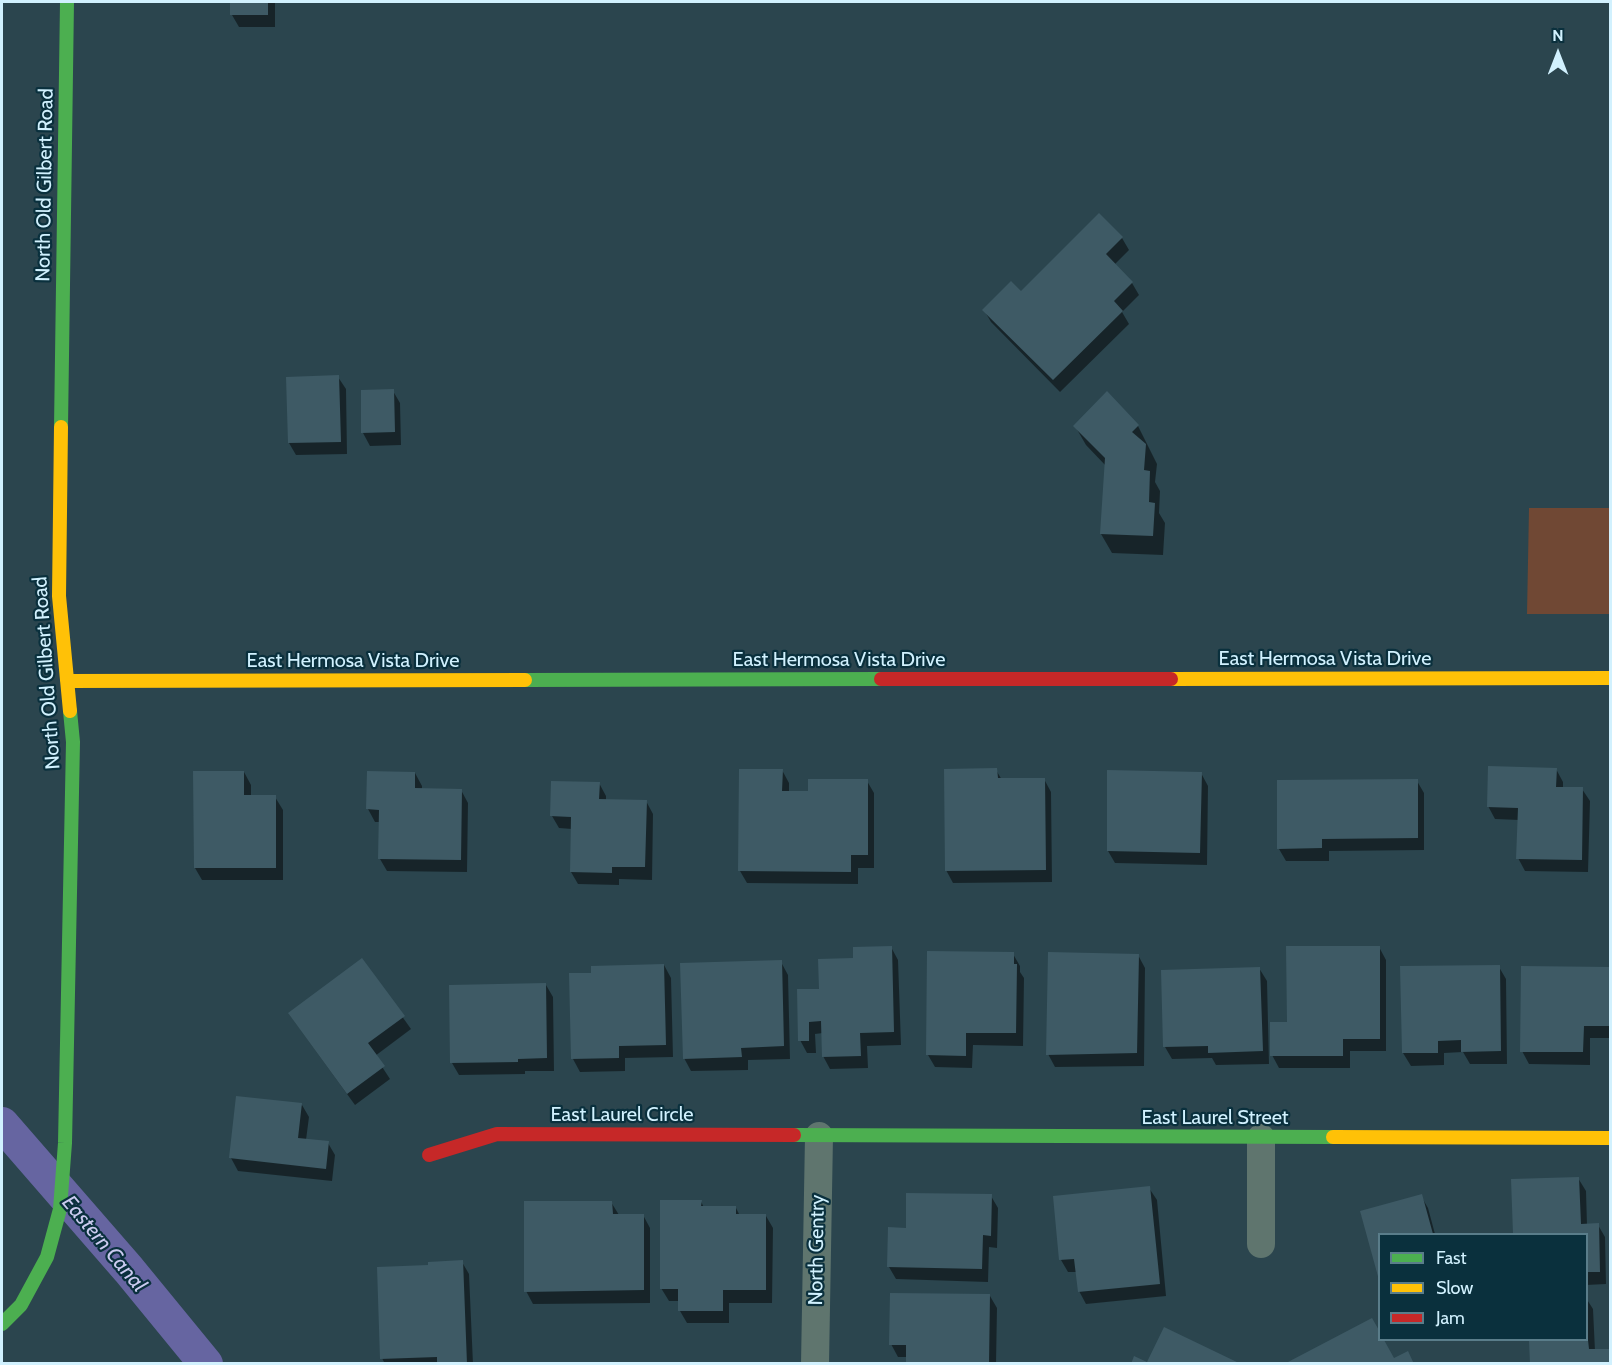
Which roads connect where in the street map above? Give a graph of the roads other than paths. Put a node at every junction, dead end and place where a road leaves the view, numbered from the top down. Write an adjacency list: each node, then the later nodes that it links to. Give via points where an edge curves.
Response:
1 (67, 2): 3 (street, North Old Gilbert Road, via 59,596)
2 (1611, 678): 3 (street, East Hermosa Vista Drive)
3 (67, 681): 9 (street, North Old Gilbert Road, via 74,742 65,1143 60,1209 47,1257 21,1305)
4 (819, 1136): 5 (street, East Laurel Street); 7 (street, East Laurel Circle, via 496,1134); 10 (street, North Gentry)
5 (1261, 1138): 6 (street, East Laurel Street); 8 (street)
6 (1611, 1138)
7 (429, 1155)
8 (1261, 1245)
9 (2, 1324)
10 (815, 1364)

